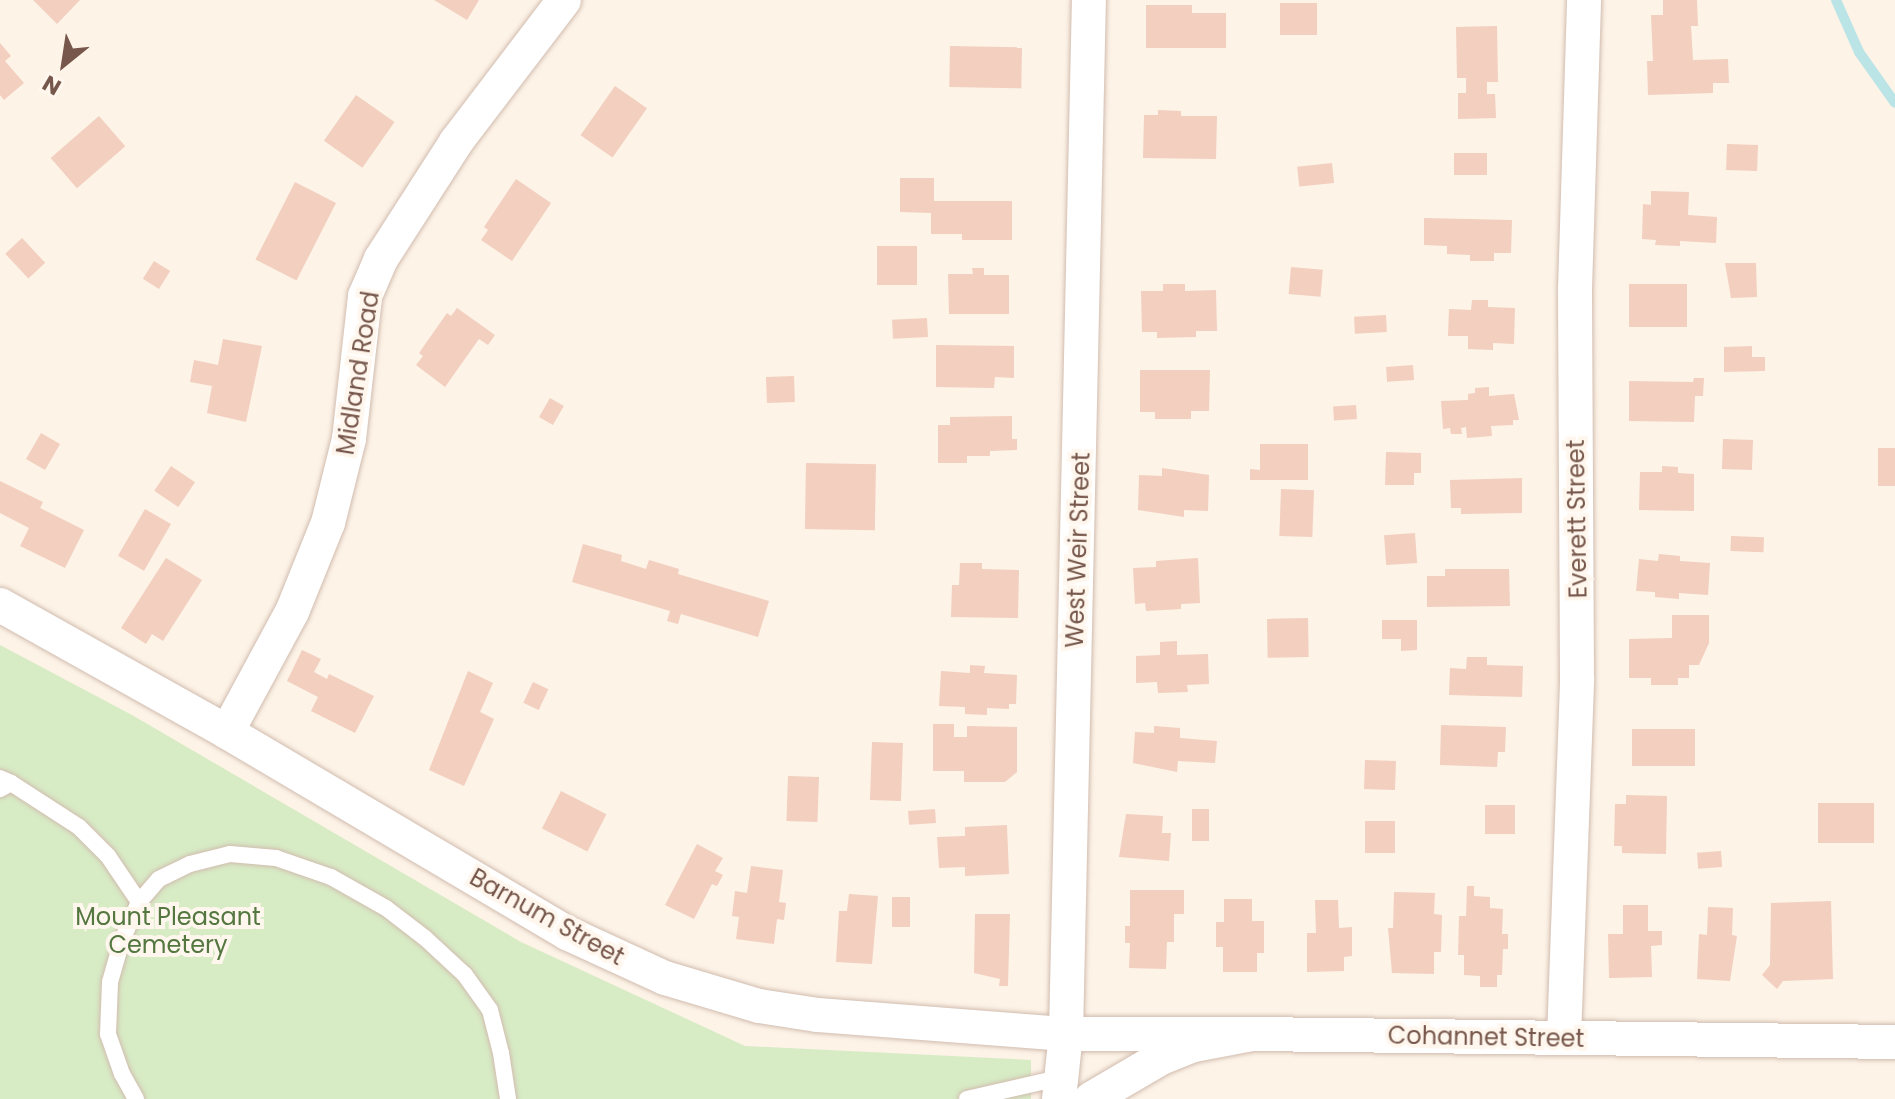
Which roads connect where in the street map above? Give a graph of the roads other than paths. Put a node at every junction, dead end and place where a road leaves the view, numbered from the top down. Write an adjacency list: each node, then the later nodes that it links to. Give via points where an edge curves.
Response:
1 (564, 0): 5 (street, Midland Road, via 456,142 381,259 365,296 349,439 328,523 292,612)
2 (1089, 0): 8 (street, West Weir Street)
3 (1584, 0): 10 (street, Everett Street, via 1575,289 1577,678)
4 (0, 605): 5 (street, Barnum Street)
5 (227, 732): 8 (street, Barnum Street, via 567,933 665,978 759,1006 818,1015)
6 (4, 783): 7 (lane, via 79,827 108,856)
7 (139, 902): 13 (lane, via 122,940 108,1006 108,1034); 14 (lane, via 159,879 230,854 276,858 331,877 386,908 465,975 490,1010)
8 (1066, 1034): 9 (street, Barnum Street); 12 (street, West Weir Street)
9 (1252, 1034): 10 (street, Cohannet Street); 16 (street, Cohannet Street, via 1194,1045 1161,1058)
10 (1564, 1038): 11 (street, Cohannet Street)
11 (1895, 1042)
12 (1061, 1088): 15 (lane)
13 (136, 1099)
14 (508, 1099)
15 (967, 1099)
16 (1091, 1099)

